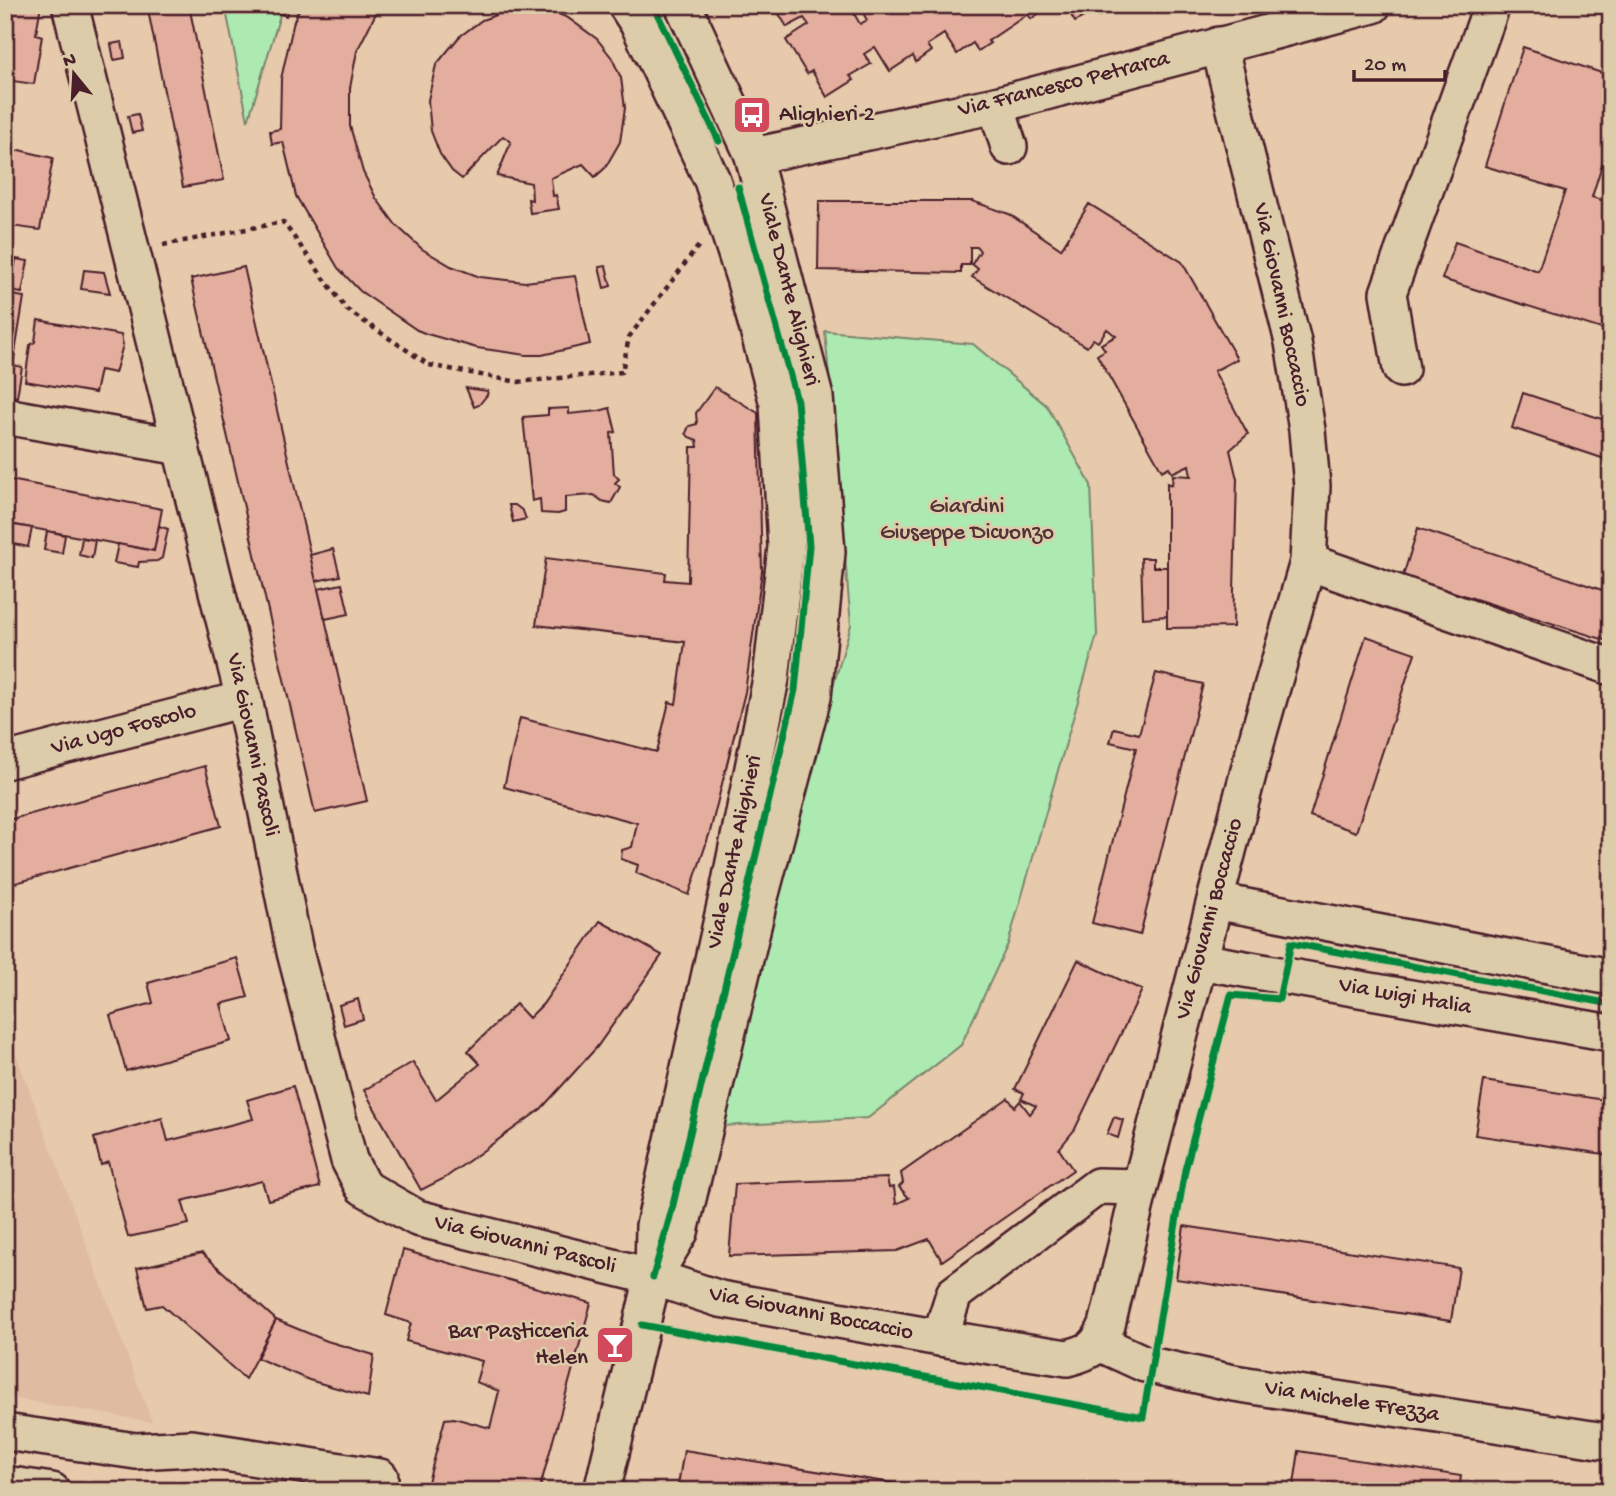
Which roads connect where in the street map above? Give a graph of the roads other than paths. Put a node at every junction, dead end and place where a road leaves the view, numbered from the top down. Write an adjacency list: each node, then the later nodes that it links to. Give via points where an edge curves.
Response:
1 (70, 5): 13 (street, Via Giovanni Pascoli)
2 (626, 5): 10 (street, Viale Dante Alighieri)
3 (682, 5): 9 (street, Viale Dante Alighieri)
4 (1373, 5): 6 (street, Via Francesco Petrarca)
5 (1492, 5): 11 (street, via 1388,293)
6 (1219, 45): 7 (street, Via Francesco Petrarca); 14 (street, Via Giovanni Boccaccio, via 1253,226 1293,342 1312,486)
7 (996, 104): 8 (street); 9 (street, Via Francesco Petrarca)
8 (1009, 146)
9 (753, 156): 10 (street, via 740,140 719,141 708,152); 23 (street, Viale Dante Alighieri, via 815,397 827,552 813,697 680,1232)
10 (709, 174): 23 (street, Viale Dante Alighieri, via 744,278 778,404 786,547 771,678 653,1226)
11 (1401, 369)
12 (5, 416): 13 (street)
13 (181, 447): 16 (street, Via Giovanni Pascoli)
14 (1308, 562): 15 (street); 18 (street, Via Giovanni Boccaccio)
15 (1611, 667)
16 (244, 699): 17 (street, Via Ugo Foscolo); 23 (street, Via Giovanni Pascoli, via 295,952 349,1160 363,1187 416,1218)
17 (5, 761)
18 (1215, 901): 19 (street, Via Giovanni Boccaccio); 20 (street)
19 (1199, 961): 21 (street, Via Luigi Italia); 22 (street, Via Giovanni Boccaccio)
20 (1611, 976)
21 (1611, 1034)
22 (1140, 1187): 24 (street, via 1098,1186 954,1294); 25 (street, Via Giovanni Boccaccio)
23 (653, 1277): 24 (street, Via Giovanni Boccaccio, via 720,1299); 29 (street, Viale Dante Alighieri)
24 (940, 1338): 25 (street, Via Giovanni Boccaccio, via 1067,1358 1084,1354)
25 (1099, 1343): 27 (street, Via Michele Frezza, via 1145,1364 1234,1383)
26 (5, 1432): 31 (street, via 136,1451 192,1448 380,1477)
27 (1611, 1443)
28 (5, 1484): 30 (street)
29 (602, 1487)
30 (52, 1491)
31 (376, 1491)

